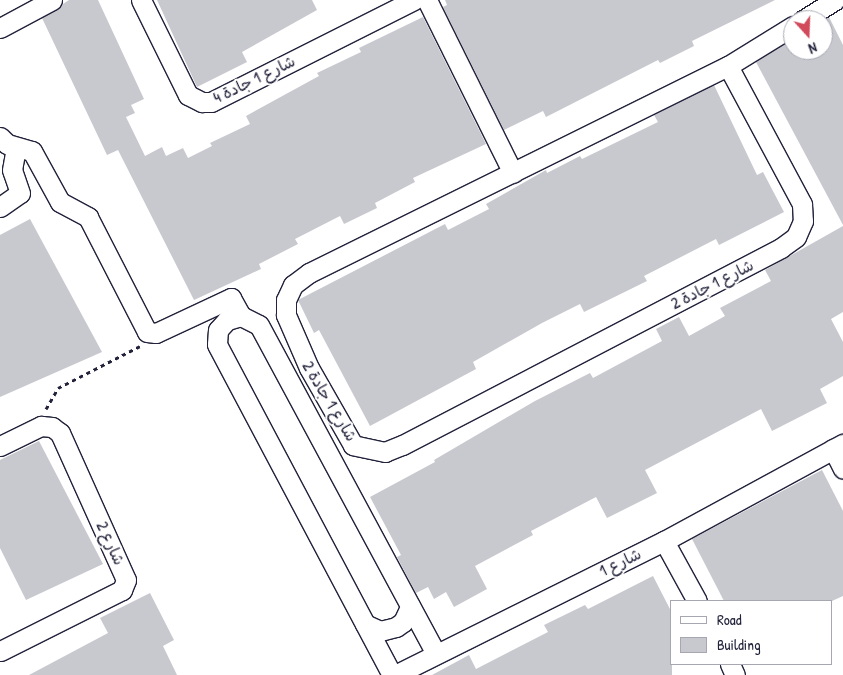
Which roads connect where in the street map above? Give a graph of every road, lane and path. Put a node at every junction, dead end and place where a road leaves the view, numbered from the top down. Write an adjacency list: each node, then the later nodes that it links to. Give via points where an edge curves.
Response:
1 (52, 0): 8 (street)
2 (141, 0): 3 (street, شارع 1 جادة 4, via 188,95 202,102 211,102)
3 (414, 0)
4 (427, 0): 13 (street)
5 (836, 0): 6 (street); 7 (street)
6 (843, 9)
7 (819, 10)
8 (0, 28)
9 (783, 32): 10 (street, شارع 1 جادة 2)
10 (728, 66): 13 (street, شارع 1 جادة 2); 13 (street, شارع 1 جادة 2, via 802,204 802,221 796,237 781,248 385,452 353,445 309,368 286,314 286,300 293,285 309,273)
11 (0, 137): 12 (street)
12 (16, 147): 14 (street, via 12,170 20,193); 17 (street, via 35,154 63,205 88,217 143,328)
13 (513, 173)
14 (0, 206)
15 (203, 310): 16 (street, via 231,298); 17 (street); 18 (street)
16 (241, 316): 18 (street, via 227,320); 25 (street, via 259,325)
17 (152, 334): 19 (path, via 144,344 58,388 49,399)
18 (216, 337): 26 (street)
19 (41, 426): 20 (street); 27 (street, شارع 2, via 52,427 60,434 126,580 122,590)
20 (0, 446)
21 (838, 447): 22 (street); 23 (street, شارع 1)
22 (843, 469)
23 (664, 541): 24 (street); 28 (street, شارع 1)
24 (696, 600)
25 (410, 607): 26 (street, via 403,622 396,627 380,631); 28 (street)
26 (365, 624): 29 (street)
27 (0, 651)
28 (435, 652): 29 (street, شارع 1)
29 (394, 675)

